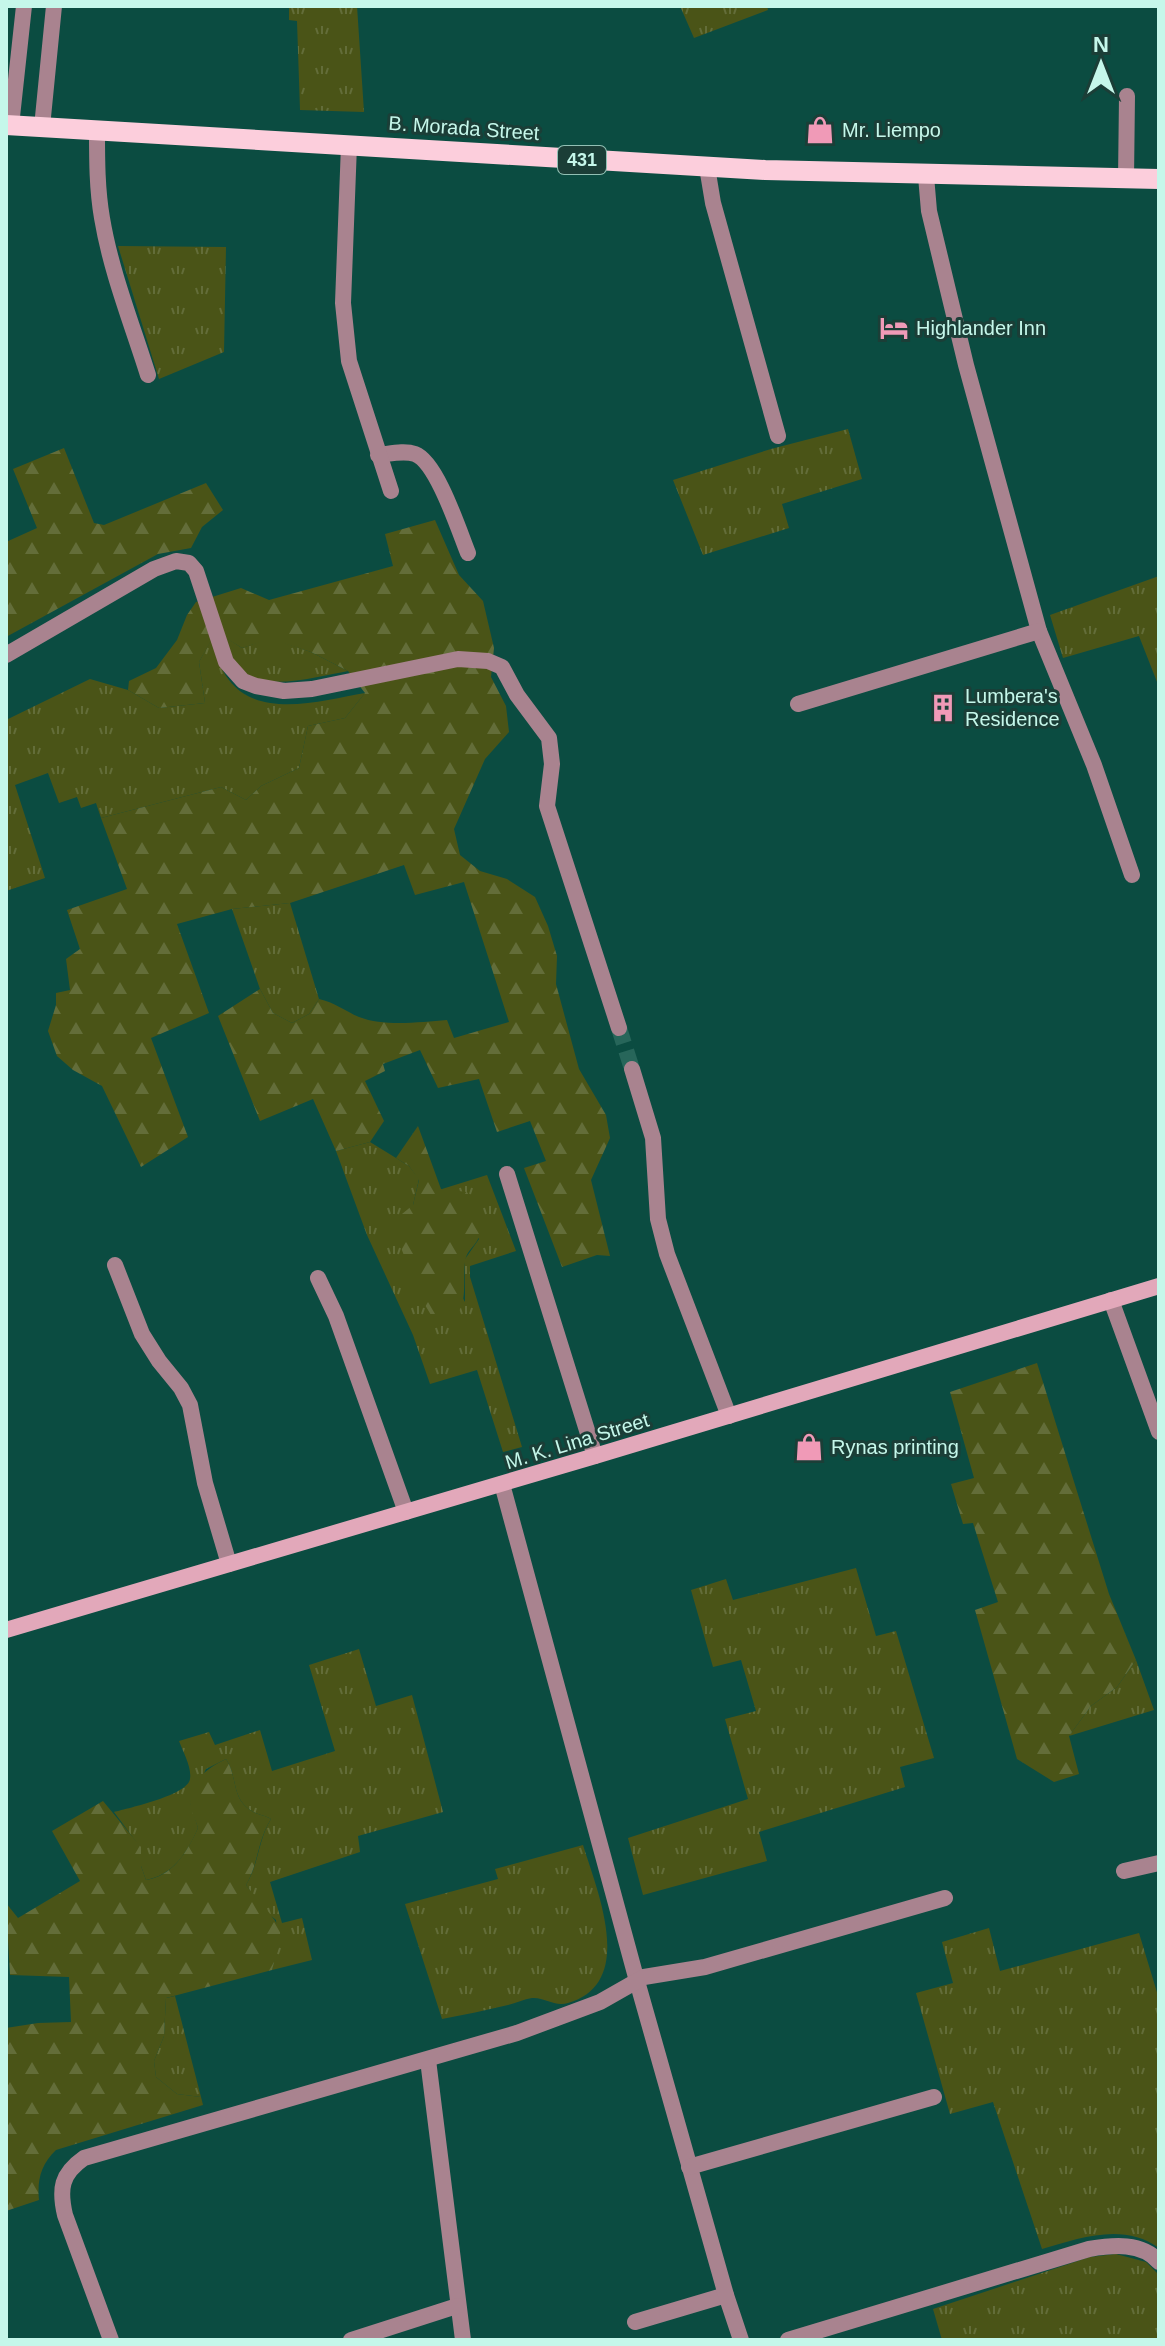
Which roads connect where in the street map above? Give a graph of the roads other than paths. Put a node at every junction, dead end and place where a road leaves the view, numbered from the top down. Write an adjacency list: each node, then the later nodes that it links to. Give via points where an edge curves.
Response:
1 (24, 6): 4 (street)
2 (54, 6): 5 (street)
3 (1127, 96): 10 (street)
4 (8, 126): 5 (main road, B. Morada Street / 431)
5 (42, 127): 6 (main road, B. Morada Street / 431)
6 (97, 131): 7 (main road, B. Morada Street / 431); 12 (street, via 102,221)
7 (349, 145): 8 (main road, B. Morada Street / 431); 14 (street, via 345,325 349,361)
8 (707, 167): 9 (main road, B. Morada Street / 431); 13 (street)
9 (926, 176): 10 (main road, B. Morada Street / 431); 17 (street, via 929,211 966,365)
10 (1126, 179): 11 (main road, B. Morada Street / 431)
11 (1159, 179)
12 (148, 375)
13 (778, 436)
14 (378, 455): 15 (street); 16 (street, via 421,458 435,475)
15 (391, 491)
16 (468, 553)
17 (1039, 631): 19 (street); 20 (street)
18 (6, 655): 21 (street, via 176,561 189,563 196,571 230,669 256,686 312,689 458,659 502,667 549,738 547,806)
19 (798, 704)
20 (1132, 875)
21 (619, 1028)
22 (632, 1069): 28 (street, via 653,1138 658,1219 667,1254)
23 (507, 1174): 30 (street)
24 (115, 1265): 33 (street, via 142,1334 190,1405 205,1483)
25 (318, 1278): 32 (street)
26 (1159, 1286): 27 (main road, M. K. Lina Street)
27 (1111, 1300): 28 (main road, M. K. Lina Street); 29 (street)
28 (729, 1416): 30 (main road, M. K. Lina Street)
29 (1159, 1432)
30 (595, 1456): 31 (main road, M. K. Lina Street)
31 (502, 1484): 32 (main road, M. K. Lina Street); 38 (street)
32 (406, 1512): 33 (main road, M. K. Lina Street)
33 (229, 1564): 34 (main road, M. K. Lina Street)
34 (6, 1630)
35 (1159, 1863): 36 (street)
36 (1124, 1871)
37 (945, 1898): 38 (street, via 705,1967)
38 (637, 1981): 39 (street, via 551,2021); 41 (street)
39 (428, 2060): 44 (street); 46 (street, via 84,2158 71,2167 63,2179 65,2215)
40 (934, 2097): 41 (street)
41 (689, 2167): 43 (street)
42 (1159, 2262): 50 (street, via 1138,2249 1089,2249)
43 (726, 2295): 45 (street); 49 (street)
44 (457, 2306): 47 (street); 48 (street)
45 (635, 2322)
46 (111, 2340)
47 (351, 2340)
48 (463, 2340)
49 (741, 2340)
50 (788, 2340)

